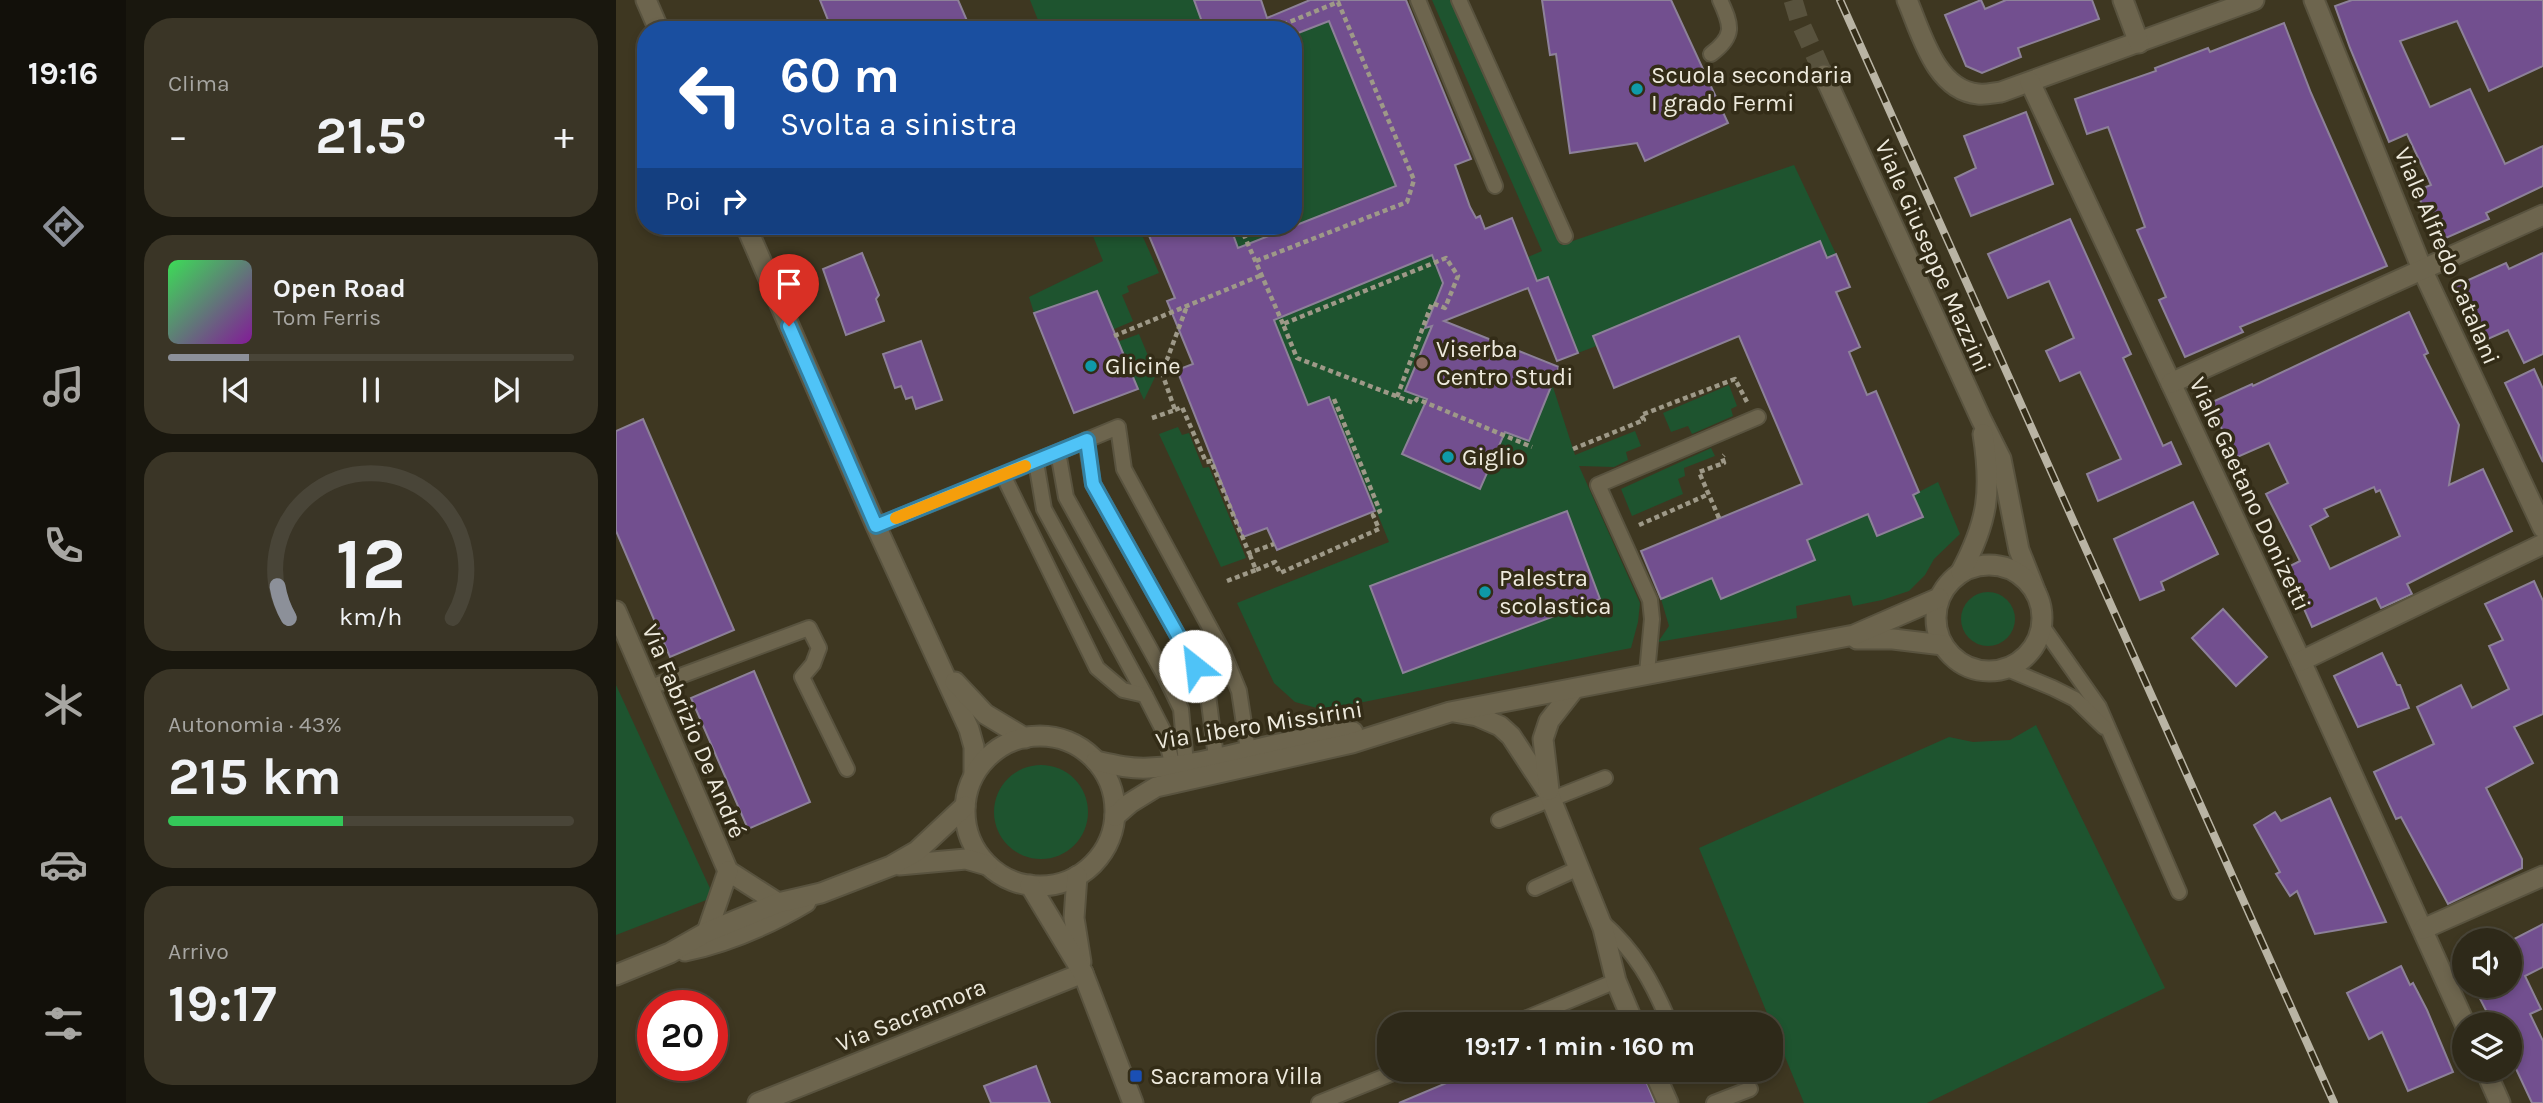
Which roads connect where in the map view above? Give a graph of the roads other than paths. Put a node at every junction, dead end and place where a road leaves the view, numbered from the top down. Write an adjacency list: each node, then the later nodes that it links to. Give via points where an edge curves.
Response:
1 (646, 0): 9 (street)
2 (1418, 0): 14 (lane)
3 (1459, 0): 17 (lane)
4 (1720, 0): 11 (lane, via 1729,30 1725,43)
5 (1906, 0): 13 (street, via 1930,55 1957,87 1977,94)
6 (2123, 0): 10 (street)
7 (2255, 0): 10 (street)
8 (2314, 0): 18 (street, Viale Alfredo Catalani)
9 (655, 21)
10 (2139, 43): 13 (street)
11 (1711, 54)
12 (1825, 75): 21 (street, Viale Giuseppe Mazzini)
13 (2030, 82): 19 (street, Viale Gaetano Donizetti)
14 (1495, 186)
15 (2543, 215): 18 (street)
16 (750, 235): 26 (street)
17 (1565, 236)
18 (2422, 269): 19 (street); 27 (street, Viale Alfredo Catalani)
19 (2171, 383): 37 (street, Viale Gaetano Donizetti)
20 (1758, 417): 39 (lane, via 1598,485 1650,600)
21 (1980, 419): 29 (street, Viale Giuseppe Mazzini, via 1986,455 1986,512 1977,543); 30 (street, Viale Giuseppe Mazzini, via 2001,459 2019,550)
22 (1087, 440): 23 (lane); 47 (lane, via 1118,426 1124,469 1231,671 1239,691); 48 (lane, via 1093,484 1208,695)
23 (1058, 452): 24 (lane); 50 (lane, via 1066,497 1181,709)
24 (1036, 461): 25 (lane); 42 (lane, via 1044,509)
25 (1003, 475): 26 (lane); 42 (lane, via 1097,668 1123,690)
26 (876, 526): 36 (street)
27 (2543, 528)
28 (2543, 544): 37 (street)
29 (1961, 572): 30 (street, via 1977,566 2003,567 2025,579); 31 (street)
30 (2036, 593): 33 (street)
31 (1940, 598): 34 (street, Via Libero Missirini, via 1854,635); 35 (street, via 1936,622)
32 (616, 611): 40 (street, Via Fabrizio De André)
33 (2042, 626): 38 (street, via 2029,652); 45 (lane, via 2099,707)
34 (1825, 642): 35 (street, Via Libero Missirini, via 1869,638); 39 (street, Via Libero Missirini)
35 (1943, 645): 38 (street, via 1970,667 1987,671)
36 (939, 660): 46 (street, via 985,714); 52 (street, via 969,729)
37 (2301, 661): 70 (street, Viale Gaetano Donizetti)
38 (2005, 668): 45 (lane, via 2075,699)
39 (1647, 673): 41 (street, Via Libero Missirini)
40 (649, 688): 51 (lane, via 809,628 818,648 802,677); 61 (street, Via Fabrizio De André)
41 (1574, 689): 43 (street, Via Libero Missirini); 54 (street, Via Libero Missirini, via 1549,721 1543,739)
42 (1145, 695): 50 (lane)
43 (1450, 712): 44 (street, Via Libero Missirini); 54 (street, Via Libero Missirini, via 1500,726)
44 (1389, 730): 47 (street, Via Libero Missirini, via 1335,734); 56 (street, Via Libero Missirini, via 1352,743 1156,787)
45 (2110, 733): 66 (lane)
46 (1025, 738): 49 (street, via 1069,742); 52 (street, via 1004,744)
47 (1248, 750): 48 (street, Via Libero Missirini)
48 (1216, 757): 50 (street, Via Libero Missirini)
49 (1096, 761): 50 (street, Via Libero Missirini, via 1131,768); 56 (street, via 1114,796)
50 (1179, 765)
51 (846, 769)
52 (974, 774): 55 (street)
53 (1605, 778): 54 (lane)
54 (1550, 798): 57 (lane); 60 (street, Via Libero Missirini)
55 (964, 806): 58 (street, via 969,838); 59 (street, via 918,850)
56 (1115, 816): 62 (street, via 1109,840 1096,861)
57 (1499, 820)
58 (987, 865): 59 (street, via 966,859); 64 (street, via 1006,878)
59 (891, 866): 67 (street)
60 (1579, 868): 65 (lane); 69 (street, Via Libero Missirini)
61 (728, 871): 68 (street, Via Fabrizio De André); 71 (street, Via Fabrizio De André)
62 (1077, 876): 64 (street, via 1054,885); 73 (street, via 1074,918)
63 (2543, 876): 70 (street)
64 (1030, 885): 73 (street)
65 (1535, 888)
66 (2179, 892)
67 (821, 893): 68 (street); 72 (street, via 782,916 712,945)
68 (778, 903): 71 (street)
69 (1600, 920): 75 (street, Via Libero Missirini); 78 (lane, via 1625,942 1655,986)
70 (2423, 929): 79 (street, Viale Gaetano Donizetti)
71 (707, 932): 72 (street)
72 (670, 953): 74 (street)
73 (1083, 973): 84 (street, Via Sacramora); 85 (street)
74 (616, 975)
75 (1616, 981): 76 (lane); 77 (street, Via Libero Missirini)
76 (1542, 1012)
77 (1629, 1012)
78 (1665, 1012)
79 (2460, 1012)
80 (1377, 1080): 86 (lane)
81 (1659, 1082): 87 (street)
82 (2491, 1082): 89 (street)
83 (1750, 1088): 88 (lane)
84 (758, 1103)
85 (1133, 1103)
86 (1319, 1103)
87 (1668, 1103)
88 (1714, 1103)
89 (2500, 1103)

